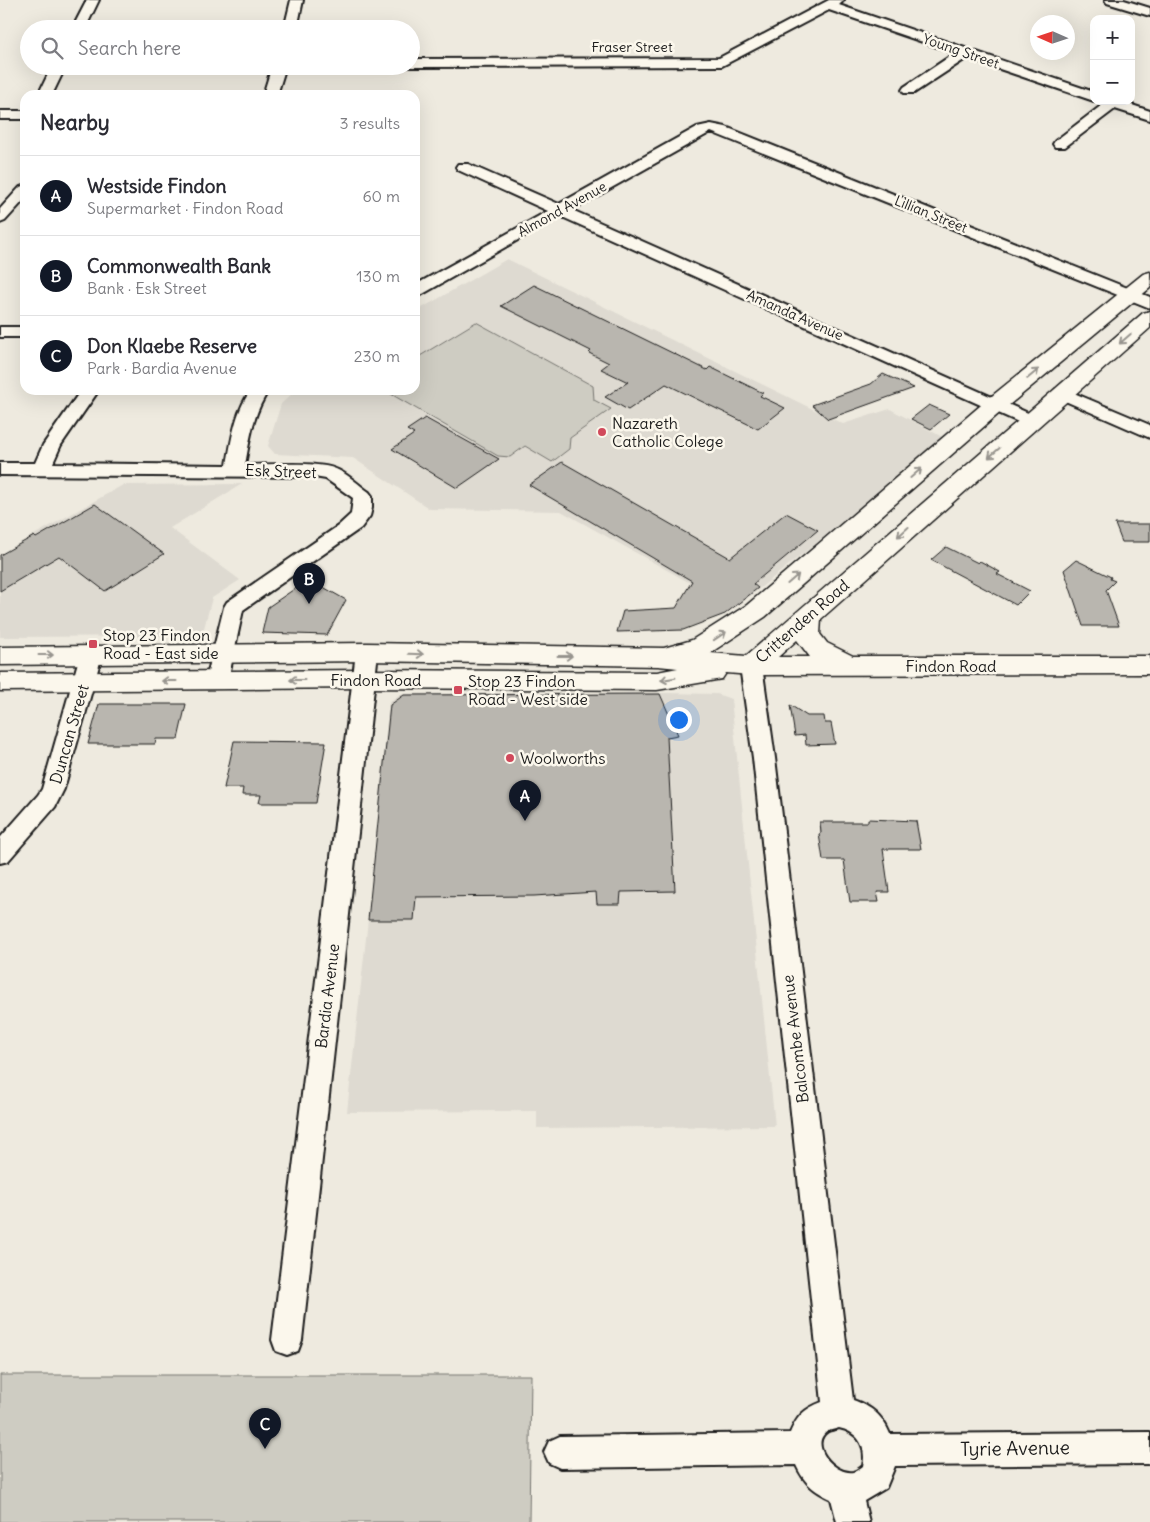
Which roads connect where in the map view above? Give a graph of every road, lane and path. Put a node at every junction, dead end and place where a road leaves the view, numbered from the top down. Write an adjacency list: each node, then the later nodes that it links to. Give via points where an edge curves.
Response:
1 (93, 0): 6 (street)
2 (298, 0): 7 (street)
3 (1111, 0): 5 (street)
4 (833, 2): 8 (street, Young Street); 9 (street, Fraser Street, via 722,62)
5 (1150, 12)
6 (83, 20)
7 (292, 20)
8 (965, 52): 14 (street); 15 (street, Young Street)
9 (420, 63)
10 (54, 75): 12 (street)
11 (276, 75): 13 (street)
12 (47, 90)
13 (272, 90)
14 (909, 90)
15 (1090, 96)
16 (1106, 105): 22 (street)
17 (1118, 105): 20 (street)
18 (0, 115): 19 (street)
19 (20, 115)
20 (1150, 116)
21 (711, 128): 25 (street, Almond Avenue, via 702,130); 29 (street, Lillian Street)
22 (1060, 144)
23 (463, 167): 25 (street, Amanda Avenue)
24 (20, 196): 26 (street)
25 (560, 210): 28 (street, Almond Avenue); 37 (street, Amanda Avenue)
26 (0, 218)
27 (1150, 278): 29 (main road, Crittenden Road)
28 (420, 289)
29 (1130, 294): 30 (street, Lillian Street); 37 (main road, Crittenden Road, one-way to 29)
30 (1150, 303)
31 (1150, 317): 34 (main road, Crittenden Road, one-way to 34)
32 (0, 332): 33 (street)
33 (20, 332)
34 (1062, 393): 38 (main road, Crittenden Road); 39 (street)
35 (87, 395): 41 (street, via 52,445)
36 (256, 395): 42 (street, via 246,413)
37 (995, 405): 38 (street, Amanda Avenue); 43 (main road, Crittenden Road, one-way to 37)
38 (1031, 421): 44 (main road, Crittenden Road, one-way to 44)
39 (1150, 432)
40 (0, 469): 41 (street, Esk Street)
41 (41, 470): 42 (street, Esk Street)
42 (235, 470): 47 (street, Esk Street, via 332,474 362,496 364,505 361,517 345,531 234,607)
43 (756, 610): 50 (main road, one-way to 43, via 700,647); 53 (main road, Crittenden Road, via 746,646)
44 (808, 617): 51 (main road, via 807,635 812,643 822,652); 53 (main road, Crittenden Road)
45 (368, 652): 47 (main road, Findon Road); 49 (main road, Findon Road, one-way to 49); 54 (street, Bardia Avenue)
46 (91, 655): 47 (main road, Findon Road); 48 (main road, Findon Road, one-way to 46); 57 (street, Duncan Street)
47 (222, 655): 55 (street, Esk Street)
48 (0, 656)
49 (516, 656): 50 (main road, Findon Road, one-way to 50); 56 (main road)
50 (658, 657): 53 (main road, Findon Road)
51 (850, 665): 52 (main road, Findon Road); 53 (main road, Findon Road)
52 (1150, 665)
53 (751, 666): 56 (main road, Findon Road, one-way to 56, via 657,681); 61 (street, Balcombe Avenue)
54 (363, 679): 55 (main road, Findon Road, one-way to 55); 56 (main road, Findon Road); 60 (street, Bardia Avenue)
55 (218, 680): 57 (main road, Findon Road, one-way to 57)
56 (488, 680)
57 (84, 681): 58 (main road, Findon Road); 59 (street, Duncan Street, via 53,789 47,801)
58 (0, 682)
59 (0, 854)
60 (287, 1340)
61 (839, 1412): 63 (street, via 818,1418 806,1437); 64 (street, via 861,1420 876,1439)
62 (1150, 1448): 64 (street, Tyrie Avenue)
63 (804, 1449): 65 (street); 66 (street, via 807,1462 818,1479)
64 (880, 1450): 66 (street, via 876,1475 858,1490)
65 (560, 1452)
66 (850, 1507)

